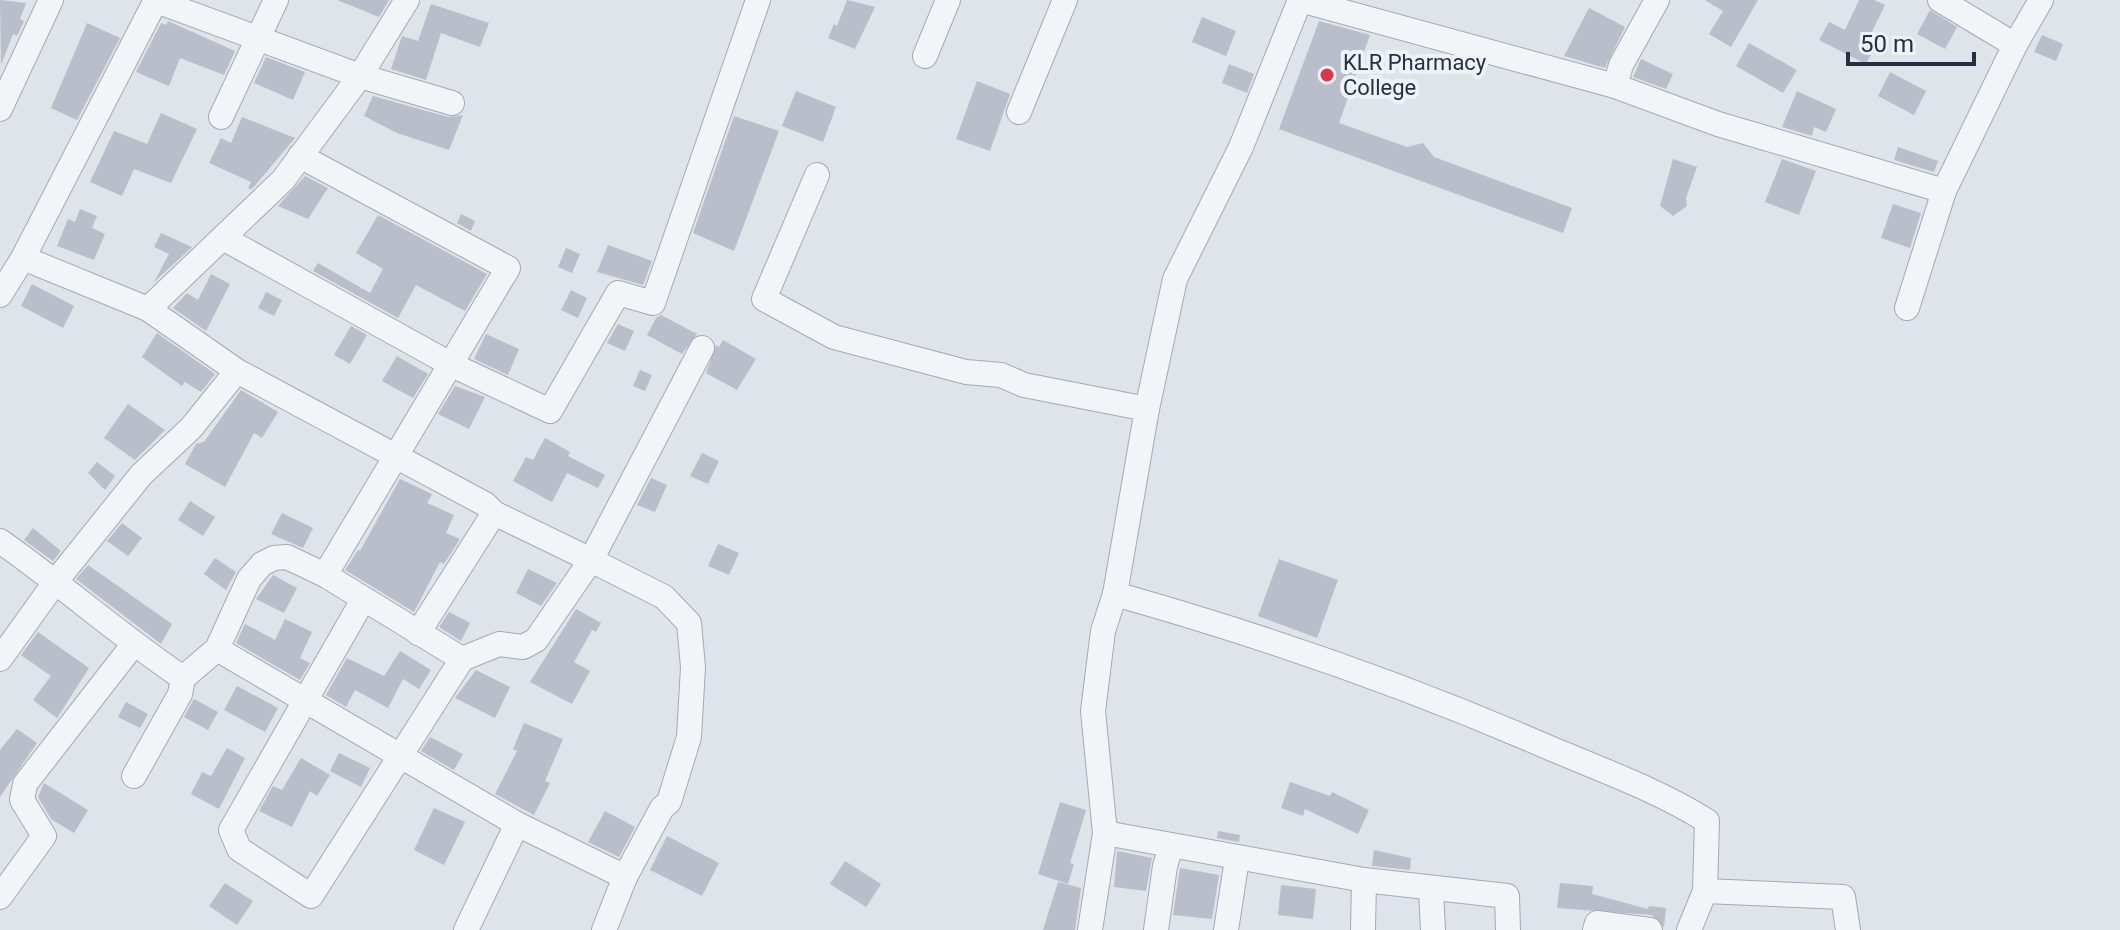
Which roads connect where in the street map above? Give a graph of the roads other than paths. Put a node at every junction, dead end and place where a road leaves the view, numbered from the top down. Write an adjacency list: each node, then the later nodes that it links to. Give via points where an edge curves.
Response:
1 (51, 0): 18 (street)
2 (155, 0): 12 (street); 25 (street)
3 (276, 0): 12 (street)
4 (407, 0): 15 (street)
5 (758, 0): 30 (street, via 653,303 618,293 550,411)
6 (1065, 0): 19 (street)
7 (1300, 0): 16 (street); 32 (street, via 1241,147 1175,279)
8 (1657, 0): 16 (street)
9 (1940, 0): 13 (street)
10 (2041, 0): 13 (street)
11 (941, 2): 14 (street)
12 (259, 39): 15 (street); 20 (street)
13 (2015, 45): 23 (street)
14 (925, 56)
15 (360, 76): 17 (street); 21 (street)
16 (1615, 86): 23 (street, via 1718,124)
17 (452, 103)
18 (0, 109)
19 (1019, 112)
20 (221, 117)
21 (300, 156): 24 (street, via 283,180); 30 (street, via 508,268)
22 (817, 175): 32 (street, via 764,299 834,337 966,372 1001,375 1024,385)
23 (1944, 191): 27 (street)
24 (223, 238): 28 (street); 30 (street)
25 (23, 258): 26 (street); 28 (street)
26 (0, 295)
27 (1907, 308)
28 (148, 309): 31 (street)
29 (702, 348): 36 (street)
30 (452, 365): 33 (street)
31 (237, 371): 33 (street); 38 (street, via 191,428 141,475)
32 (1147, 409): 39 (street)
33 (396, 459): 34 (street); 37 (street)
34 (494, 513): 36 (street); 41 (street)
35 (0, 541): 38 (street)
36 (591, 560): 45 (street, via 536,640 523,647 499,644); 54 (street, via 664,597 689,623 689,737 669,802)
37 (325, 575): 40 (street); 43 (street, via 287,557 262,564 249,579)
38 (56, 581): 42 (street); 44 (street)
39 (1115, 594): 51 (street, via 1103,631 1093,711); 57 (street, via 1247,631 1482,718 1676,802 1707,821)
40 (363, 600): 41 (street); 47 (street)
41 (418, 633): 45 (street)
42 (133, 645): 46 (street); 58 (street, via 25,784 22,800 44,836)
43 (217, 649): 46 (street); 47 (street)
44 (0, 659)
45 (462, 659): 48 (street)
46 (183, 678): 49 (street, via 180,694)
47 (306, 698): 48 (street); 48 (street, via 231,830 239,849 311,896)
48 (401, 754): 50 (street)
49 (134, 776)
50 (517, 824): 54 (street); 59 (street)
51 (1105, 833): 52 (street); 61 (street)
52 (1171, 847): 53 (street); 62 (street)
53 (1237, 859): 55 (street); 63 (street)
54 (625, 877): 60 (street)
55 (1364, 880): 56 (street); 64 (street)
56 (1431, 890): 65 (street); 66 (street, via 1507,896)
57 (1705, 891): 69 (street); 70 (street, via 1843,897)
58 (0, 897)
59 (466, 930)
60 (604, 930)
61 (1090, 930)
62 (1156, 930)
63 (1226, 930)
64 (1363, 930)
65 (1433, 930)
66 (1508, 930)
67 (1595, 930): 68 (street, via 1597,923)
68 (1650, 930)
69 (1689, 930)
70 (1848, 930)

